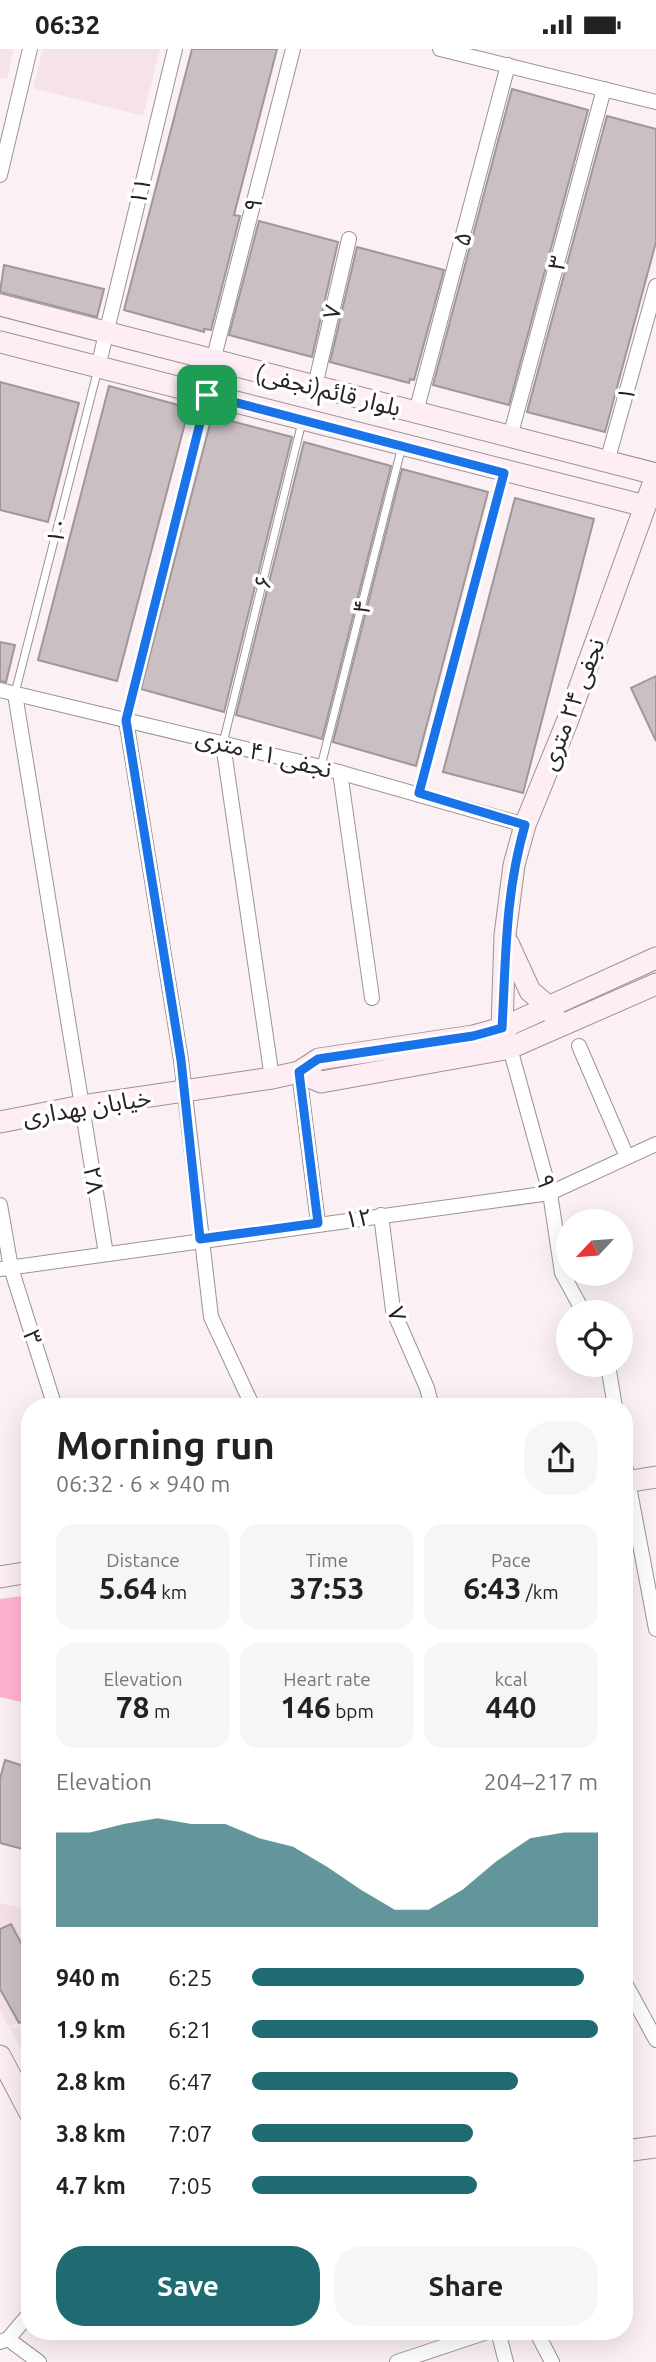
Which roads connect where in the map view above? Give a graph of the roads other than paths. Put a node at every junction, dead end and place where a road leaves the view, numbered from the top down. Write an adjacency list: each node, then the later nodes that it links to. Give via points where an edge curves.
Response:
1 (30, 49): 8 (street)
2 (175, 49): 12 (street, ۱۱)
3 (293, 49): 14 (street, ۹)
4 (440, 49): 5 (street, via 469,60)
5 (508, 65): 6 (street); 18 (street, ۵)
6 (604, 89): 7 (street); 20 (street, ۳)
7 (656, 102)
8 (0, 175)
9 (349, 239): 16 (street, ۷)
10 (656, 286): 22 (street, ۱)
11 (0, 305): 12 (street, بلوار قائم(نجفی))
12 (106, 333): 14 (street, بلوار قائم(نجفی)); 15 (street, ۱۱)
13 (0, 342): 15 (street, بلوار قائم(نجفی))
14 (213, 361): 16 (street, بلوار قائم(نجفی))
15 (99, 367): 17 (street, بلوار قائم(نجفی)); 26 (lane, ۱۰)
16 (315, 386): 18 (street, بلوار قائم(نجفی))
17 (207, 395): 19 (street, بلوار قائم(نجفی)); 27 (lane)
18 (416, 412): 20 (street, بلوار قائم(نجفی))
19 (303, 420): 21 (street, بلوار قائم(نجفی)); 28 (lane, ۶)
20 (510, 437): 22 (street, بلوار قائم(نجفی))
21 (402, 446): 23 (street, بلوار قائم(نجفی)); 29 (lane, ۴)
22 (607, 462): 24 (street, بلوار قائم(نجفی))
23 (504, 473): 24 (street, بلوار قائم(نجفی)); 31 (lane)
24 (653, 487): 32 (street, نجفی ۲۴ متری)
25 (0, 690): 26 (street, نجفی ۴۱ متری)
26 (15, 694): 27 (street, نجفی ۴۱ متری); 44 (street, ۲۸)
27 (126, 720): 28 (street, نجفی ۴۱ متری); 43 (street)
28 (223, 744): 29 (street, نجفی ۴۱ متری); 42 (street)
29 (321, 767): 30 (street, نجفی ۴۱ متری)
30 (340, 772): 31 (street, نجفی ۴۱ متری); 36 (street)
31 (419, 793): 32 (street, نجفی ۴۱ متری)
32 (525, 825): 33 (street, نجفی ۲۴ متری, via 514,865)
33 (505, 935): 37 (street, via 530,991); 39 (street, نجفی ۲۴ متری)
34 (656, 958): 37 (street, خیابان بهداری)
35 (656, 984): 38 (street, خیابان بهداری)
36 (372, 997)
37 (550, 1008): 38 (street); 39 (street, خیابان بهداری)
38 (560, 1027): 39 (street, خیابان بهداری)
39 (506, 1038): 41 (street, خیابان بهداری, via 473,1036 318,1059); 48 (street, ۹)
40 (579, 1045): 47 (street)
41 (299, 1072): 42 (street, خیابان بهداری); 51 (street)
42 (272, 1078): 43 (street, خیابان بهداری)
43 (185, 1092): 44 (street, خیابان بهداری); 52 (street)
44 (82, 1106): 45 (street, خیابان بهداری); 53 (street, ۲۸)
45 (0, 1122)
46 (656, 1144): 47 (street, ۱۲)
47 (627, 1157): 48 (street, ۱۲)
48 (550, 1193): 50 (street, ۱۲); 55 (street, ۹, via 562,1273)
49 (0, 1205): 54 (street, ۳)
50 (381, 1215): 51 (street, ۱۲); 59 (street, ۷, via 393,1310)
51 (318, 1223): 52 (street, ۱۲)
52 (200, 1239): 53 (street, ۱۲); 58 (street, via 211,1317)
53 (106, 1254): 54 (street, ۱۲)
54 (5, 1268): 57 (street, ۳)
55 (577, 1300)
56 (610, 1377): 60 (street)
57 (52, 1398)
58 (249, 1398)
59 (430, 1398)
60 (614, 1398)
61 (633, 1476): 62 (street)
62 (656, 1477)
63 (633, 1512): 66 (street)
64 (21, 1574): 65 (street)
65 (0, 1577)
66 (656, 1629)
67 (633, 1998): 68 (street)
68 (656, 2040)
69 (0, 2056): 70 (street)
70 (21, 2096)
71 (656, 2147): 72 (street)
72 (633, 2150)
73 (21, 2323): 77 (street)
74 (463, 2340): 79 (street)
75 (500, 2340): 80 (street)
76 (541, 2340): 81 (street)
77 (4, 2341): 78 (street)
78 (40, 2362)
79 (397, 2362)
80 (506, 2362)
81 (552, 2362)

